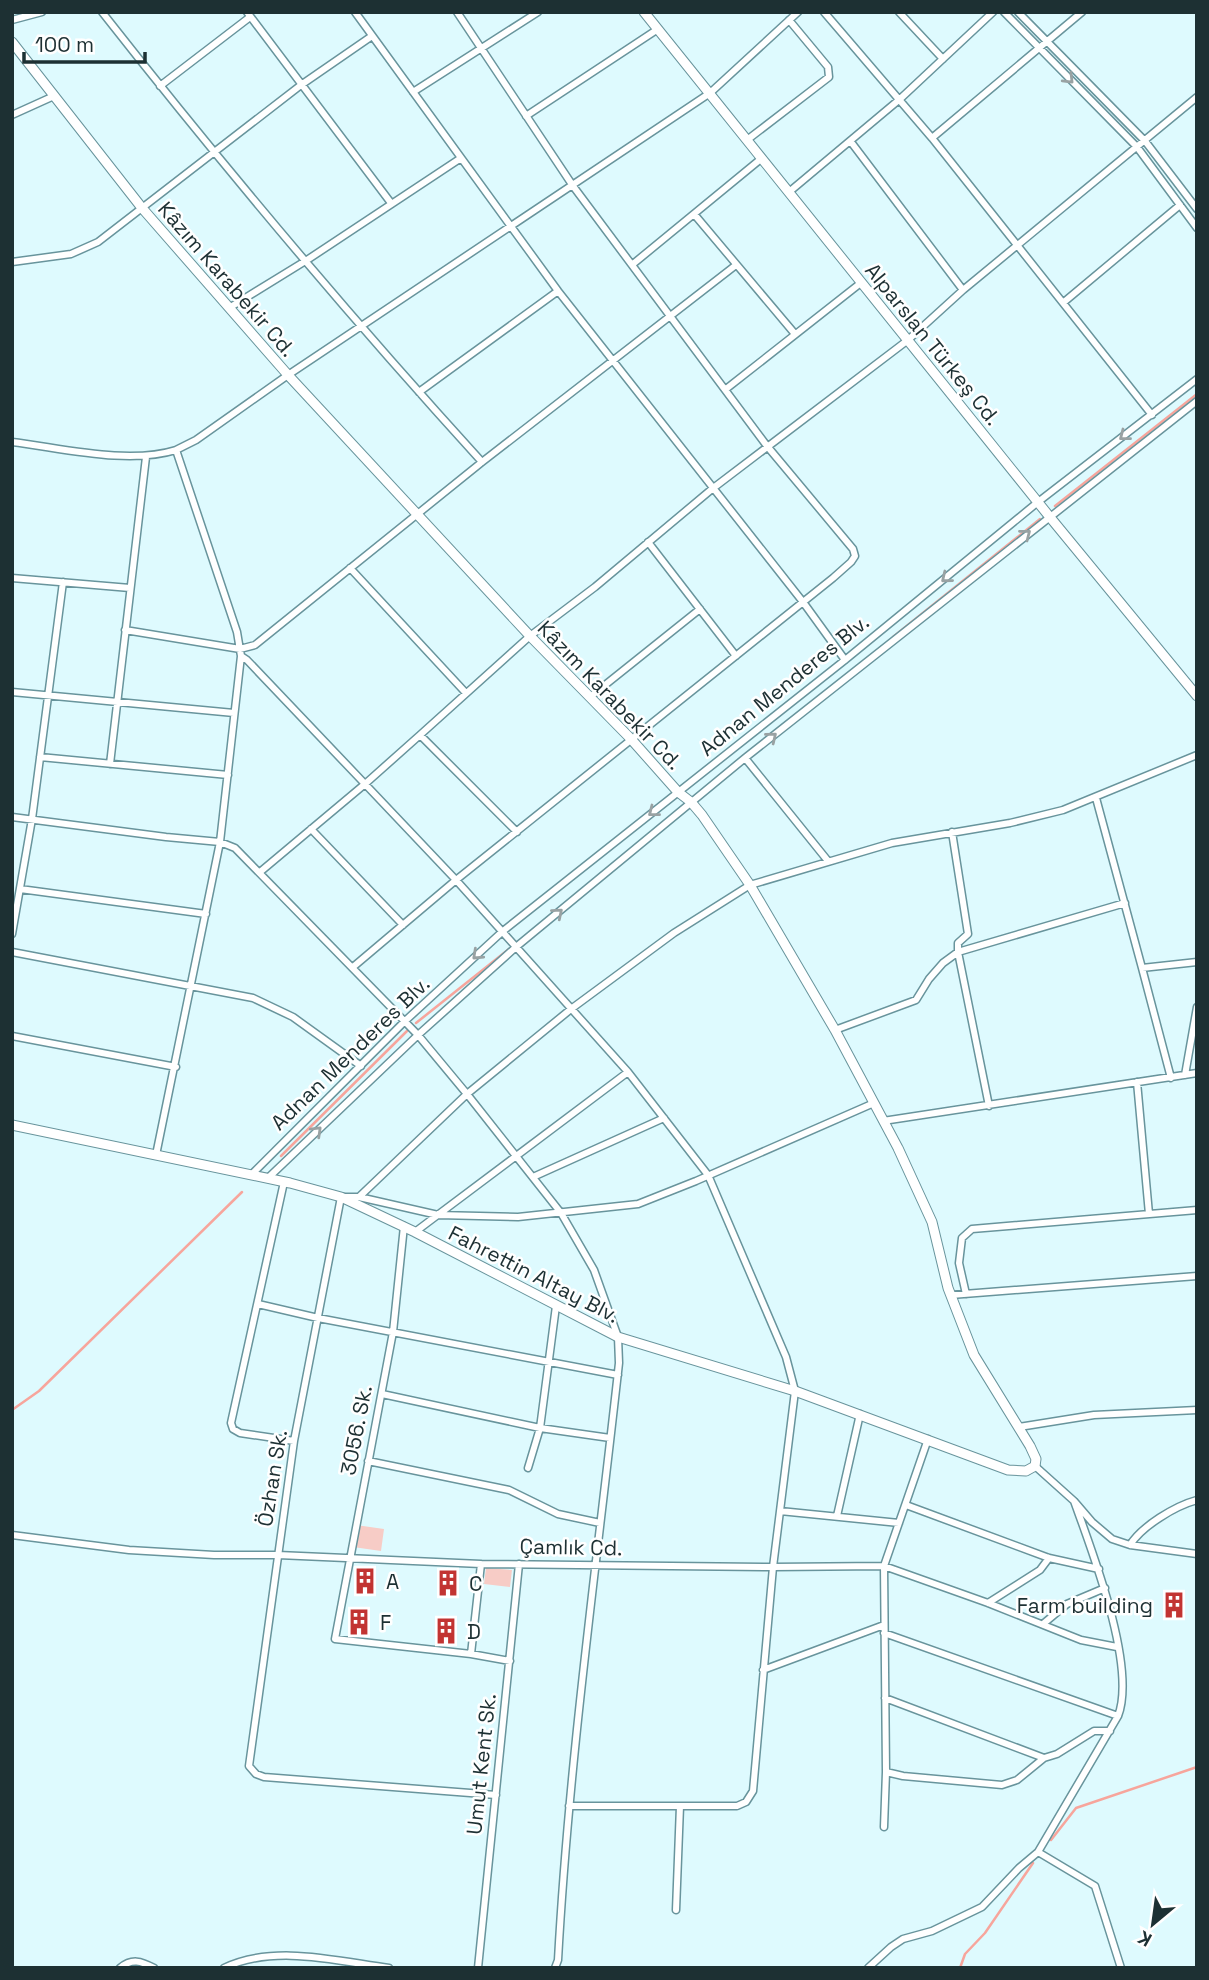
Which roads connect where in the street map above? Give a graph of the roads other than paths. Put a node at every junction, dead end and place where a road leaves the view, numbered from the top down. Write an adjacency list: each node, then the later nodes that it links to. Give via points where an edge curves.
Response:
1 (42, 12): 15 (street)
2 (102, 12): 25 (street)
3 (355, 12): 18 (street)
4 (457, 12): 21 (street)
5 (538, 12): 21 (street)
6 (644, 12): 17 (street, Alparslan Türkeş Cd.)
7 (798, 12): 16 (street)
8 (824, 12): 30 (street)
9 (899, 12): 23 (street)
10 (993, 12): 23 (street)
11 (1004, 12): 22 (street)
12 (1018, 12): 20 (street)
13 (1082, 12): 20 (street)
14 (248, 15): 24 (street); 25 (street)
15 (12, 20)
16 (789, 20): 27 (street); 34 (street, via 828,67 829,76)
17 (657, 29): 27 (street, Alparslan Türkeş Cd.); 32 (street)
18 (372, 36): 24 (street); 26 (street)
19 (12, 42): 28 (street, Kâzım Karabekir Cd.)
20 (1048, 43): 22 (street); 35 (street)
21 (481, 47): 26 (street); 32 (street)
22 (1040, 49): 33 (street); 37 (street, one-way to 37)
23 (943, 59): 30 (street)
24 (301, 85): 38 (street); 43 (street)
25 (160, 86): 38 (street)
26 (413, 92): 39 (street)
27 (710, 93): 34 (street, Alparslan Türkeş Cd.); 41 (street)
28 (54, 96): 31 (street); 45 (street, Kâzım Karabekir Cd.)
29 (1197, 97): 35 (street)
30 (900, 99): 33 (street); 36 (street)
31 (12, 114)
32 (526, 116): 41 (street)
33 (932, 138): 50 (street)
34 (747, 140): 40 (street, Alparslan Türkeş Cd.)
35 (1145, 141): 37 (street); 46 (street)
36 (851, 142): 42 (street); 56 (street)
37 (1137, 147): 44 (street); 50 (street)
38 (215, 153): 45 (street); 51 (street)
39 (461, 158): 43 (street); 48 (street)
40 (762, 158): 42 (street, Alparslan Türkeş Cd.); 47 (street)
41 (572, 186): 48 (street); 53 (street)
42 (789, 192): 55 (street, Alparslan Türkeş Cd.)
43 (391, 203): 51 (street)
44 (1180, 205): 49 (street); 58 (street)
45 (142, 208): 52 (street, via 84,250); 59 (street, Kâzım Karabekir Cd.)
46 (1197, 209)
47 (694, 214): 53 (street); 54 (street)
48 (512, 226): 57 (street); 61 (street)
49 (1197, 228)
50 (1018, 244): 56 (street); 58 (street)
51 (307, 260): 59 (street); 61 (street)
52 (12, 262)
53 (633, 264): 60 (street)
54 (736, 265): 60 (street); 62 (street)
55 (862, 282): 62 (street); 63 (street, Alparslan Türkeş Cd.)
56 (963, 290): 63 (street)
57 (558, 291): 64 (street); 68 (street)
58 (1064, 302): 70 (street)
59 (229, 308): 65 (street, Kâzım Karabekir Cd.)
60 (671, 315): 64 (street); 67 (street)
61 (362, 325): 65 (street); 68 (street)
62 (795, 334): 67 (street)
63 (908, 340): 72 (street); 77 (street, Alparslan Türkeş Cd.)
64 (613, 359): 75 (street); 76 (street)
65 (288, 375): 73 (street); 78 (street, Kâzım Karabekir Cd.)
66 (1197, 379): 70 (street, Adnan Menderes Blv.)
67 (726, 389): 72 (street)
68 (419, 392): 75 (street)
69 (1197, 401): 79 (street, Adnan Menderes Blv.)
70 (1152, 415): 77 (street, Adnan Menderes Blv., one-way to 77)
71 (12, 442): 74 (street)
72 (767, 446): 76 (street); 85 (street, via 855,552 849,565)
73 (176, 450): 74 (street); 89 (street)
74 (146, 457): 84 (street)
75 (482, 462): 78 (street)
76 (712, 489): 80 (street); 85 (street)
77 (1038, 502): 79 (street, Alparslan Türkeş Cd.); 91 (street, Adnan Menderes Blv., one-way to 91)
78 (416, 515): 81 (street); 88 (street, Kâzım Karabekir Cd.)
79 (1049, 516): 96 (street, Alparslan Türkeş Cd.); 103 (street, Adnan Menderes Blv., one-way to 79)
80 (648, 542): 86 (street); 88 (street)
81 (350, 568): 89 (street); 93 (street)
82 (12, 578): 83 (street)
83 (62, 582): 84 (street); 94 (street)
84 (130, 588): 87 (street)
85 (803, 602): 90 (street); 91 (street)
86 (700, 610): 90 (street); 95 (street)
87 (125, 630): 89 (street); 97 (street)
88 (530, 636): 93 (street); 95 (street, Kâzım Karabekir Cd.)
89 (240, 653): 98 (street); 106 (street)
90 (736, 656): 100 (street)
91 (845, 660): 107 (street, Adnan Menderes Blv.)
92 (12, 692): 94 (street)
93 (465, 692): 99 (street)
94 (48, 695): 97 (street); 102 (street)
95 (590, 696): 100 (street, Kâzım Karabekir Cd.)
96 (1197, 696)
97 (117, 702): 98 (street); 104 (street)
98 (233, 713): 105 (street)
99 (420, 735): 106 (street); 113 (street)
100 (631, 739): 107 (street, Kâzım Karabekir Cd.); 113 (street)
101 (1197, 755): 108 (street)
102 (40, 757): 104 (street); 111 (street)
103 (746, 758): 109 (street, Adnan Menderes Blv.); 116 (street)
104 (110, 764): 105 (street)
105 (228, 775): 115 (street)
106 (365, 784): 112 (street); 118 (street)
107 (678, 792): 109 (street, Kâzım Karabekir Cd.); 124 (street, Adnan Menderes Blv., one-way to 124)
108 (1096, 798): 114 (street, via 1037,817); 121 (street)
109 (691, 802): 119 (street, Kâzım Karabekir Cd.); 126 (street, Adnan Menderes Blv., one-way to 109)
110 (12, 817): 111 (street)
111 (32, 819): 115 (street); 120 (street)
112 (311, 829): 117 (street); 123 (street)
113 (517, 832): 118 (street)
114 (952, 832): 116 (street); 128 (street, via 968,934 958,943)
115 (220, 842): 117 (street, via 235,848); 122 (street)
116 (828, 861): 119 (street)
117 (260, 872): 130 (street)
118 (456, 880): 123 (street); 124 (street)
119 (750, 885): 134 (street, via 674,933); 136 (street, Kâzım Karabekir Cd.)
120 (20, 889): 122 (street); 125 (street)
121 (1125, 903): 128 (street); 131 (street)
122 (206, 914): 132 (street)
123 (404, 925): 130 (street)
124 (503, 931): 126 (street); 135 (street, Adnan Menderes Blv., one-way to 135)
125 (12, 934)
126 (516, 947): 134 (street); 137 (street, Adnan Menderes Blv.)
127 (12, 952): 132 (street)
128 (958, 952): 136 (street, via 943,963 916,1000); 148 (street)
129 (1197, 962): 131 (street)
130 (353, 967): 135 (street)
131 (1142, 968): 144 (street)
132 (192, 985): 139 (street, via 276,1007); 140 (street)
133 (1197, 1007): 143 (street)
134 (571, 1009): 141 (street); 146 (street)
135 (405, 1021): 137 (street); 139 (street, Adnan Menderes Blv.)
136 (835, 1030): 147 (street, Kâzım Karabekir Cd.)
137 (418, 1034): 146 (street); 157 (street, Adnan Menderes Blv., one-way to 137)
138 (12, 1036): 140 (street)
139 (361, 1066): 154 (street, Adnan Menderes Blv.)
140 (176, 1067): 152 (street)
141 (628, 1072): 149 (street); 153 (street)
142 (1197, 1073): 143 (street)
143 (1185, 1075): 144 (street)
144 (1171, 1078): 145 (street)
145 (1137, 1082): 148 (street); 163 (street)
146 (467, 1094): 153 (street); 159 (street)
147 (874, 1103): 150 (street, Kâzım Karabekir Cd.); 155 (street)
148 (989, 1106): 150 (street)
149 (664, 1118): 155 (street); 156 (street)
150 (883, 1121): 169 (street, Kâzım Karabekir Cd., via 932,1222)
151 (12, 1125): 152 (street, Fahrettin Altay Blv.)
152 (156, 1155): 154 (street, Fahrettin Altay Blv.)
153 (516, 1155): 156 (street); 164 (street)
154 (251, 1175): 157 (street, Fahrettin Altay Blv.)
155 (708, 1175): 162 (street, via 638,1204); 177 (street, via 786,1357)
156 (533, 1177): 162 (street)
157 (268, 1178): 158 (street, Fahrettin Altay Blv.)
158 (284, 1182): 160 (street, Fahrettin Altay Blv.); 170 (street)
159 (359, 1197): 160 (street); 164 (street)
160 (341, 1198): 165 (street, Fahrettin Altay Blv.); 172 (street, Özhan Sk.)
161 (1197, 1210): 163 (street)
162 (561, 1213): 164 (street); 174 (street, via 594,1270)
163 (1149, 1214): 168 (street, via 972,1229 962,1238 959,1263)
164 (438, 1215): 166 (street)
165 (404, 1226): 166 (street, Fahrettin Altay Blv.); 173 (street, 3056. Sk.)
166 (415, 1232): 171 (street, Fahrettin Altay Blv.)
167 (1197, 1276): 168 (street)
168 (966, 1294): 169 (street)
169 (951, 1295): 182 (street, Kâzım Karabekir Cd., via 974,1355)
170 (258, 1304): 172 (street); 185 (street, via 232,1427 243,1434)
171 (556, 1306): 174 (street, Fahrettin Altay Blv.); 175 (street)
172 (318, 1318): 173 (street); 185 (street, Özhan Sk.)
173 (393, 1332): 175 (street); 178 (street, 3056. Sk.)
174 (618, 1337): 176 (street); 177 (street, Fahrettin Altay Blv.)
175 (550, 1362): 176 (street); 181 (street)
176 (618, 1375): 183 (street)
177 (795, 1391): 180 (street, Fahrettin Altay Blv.); 192 (street)
178 (382, 1394): 181 (street); 186 (street, 3056. Sk.)
179 (1197, 1410): 182 (street, via 1094,1415)
180 (860, 1414): 184 (street, Fahrettin Altay Blv.); 193 (street)
181 (540, 1427): 183 (street); 188 (street)
182 (1019, 1427): 187 (street, Kâzım Karabekir Cd.)
183 (610, 1438): 195 (street)
184 (928, 1439): 187 (street, Fahrettin Altay Blv., via 1008,1470 1021,1472); 191 (street)
185 (294, 1441): 199 (street, Özhan Sk.)
186 (368, 1461): 195 (street, via 509,1490 558,1514); 201 (street, 3056. Sk.)
187 (1035, 1466): 190 (street)
188 (528, 1468)
189 (1197, 1500): 197 (street, via 1148,1524)
190 (1074, 1501): 197 (street, via 1112,1539); 207 (street)
191 (906, 1505): 194 (street); 200 (street)
192 (780, 1511): 193 (street); 206 (street)
193 (836, 1516): 194 (street)
194 (899, 1523): 205 (street)
195 (600, 1524): 204 (street)
196 (12, 1535): 199 (street, Çamlık Cd., via 169,1553)
197 (1130, 1545): 198 (street)
198 (1197, 1554)
199 (278, 1555): 201 (street, Çamlık Cd.); 221 (street, Özhan Sk., via 249,1766 256,1774)
200 (1049, 1558): 207 (street); 209 (street, via 1040,1570)
201 (348, 1559): 202 (street, Çamlık Cd.); 213 (street, 3056. Sk., via 335,1639)
202 (481, 1564): 203 (street, Çamlık Cd.); 213 (street)
203 (519, 1564): 204 (street, Çamlık Cd.); 214 (street, Umut Kent Sk.)
204 (594, 1565): 206 (street, Çamlık Cd.); 222 (street)
205 (884, 1566): 206 (street, Çamlık Cd.); 209 (street, Çamlık Cd.); 211 (street)
206 (773, 1567): 215 (street)
207 (1099, 1569): 208 (street)
208 (1105, 1588): 210 (street, via 1067,1604); 212 (street)
209 (988, 1603): 210 (street, Çamlık Cd.)
210 (1043, 1624): 212 (street, Çamlık Cd., via 1081,1640)
211 (884, 1629): 215 (street); 216 (street); 217 (street)
212 (1117, 1647): 217 (street, via 1123,1694)
213 (471, 1654): 214 (street)
214 (510, 1661): 221 (street, Umut Kent Sk.)
215 (763, 1670): 223 (street, via 750,1797 737,1806)
216 (885, 1698): 219 (street); 220 (street)
217 (1118, 1716): 218 (street)
218 (1110, 1731): 219 (street, via 1094,1731); 225 (street)
219 (1044, 1758): 220 (street, via 1022,1777 1002,1785)
220 (886, 1772): 224 (street)
221 (496, 1795): 231 (street, Umut Kent Sk.)
222 (569, 1806): 223 (street); 232 (street)
223 (680, 1806): 226 (street)
224 (884, 1827)
225 (1038, 1852): 233 (street, via 982,1907 903,1940); 234 (street, via 1096,1886)
226 (676, 1910)
227 (120, 1968): 228 (street, via 132,1961)
228 (154, 1968)
229 (223, 1968): 230 (street, via 282,1956)
230 (389, 1968)
231 (478, 1968)
232 (555, 1968)
233 (868, 1968)
234 (1121, 1968)

